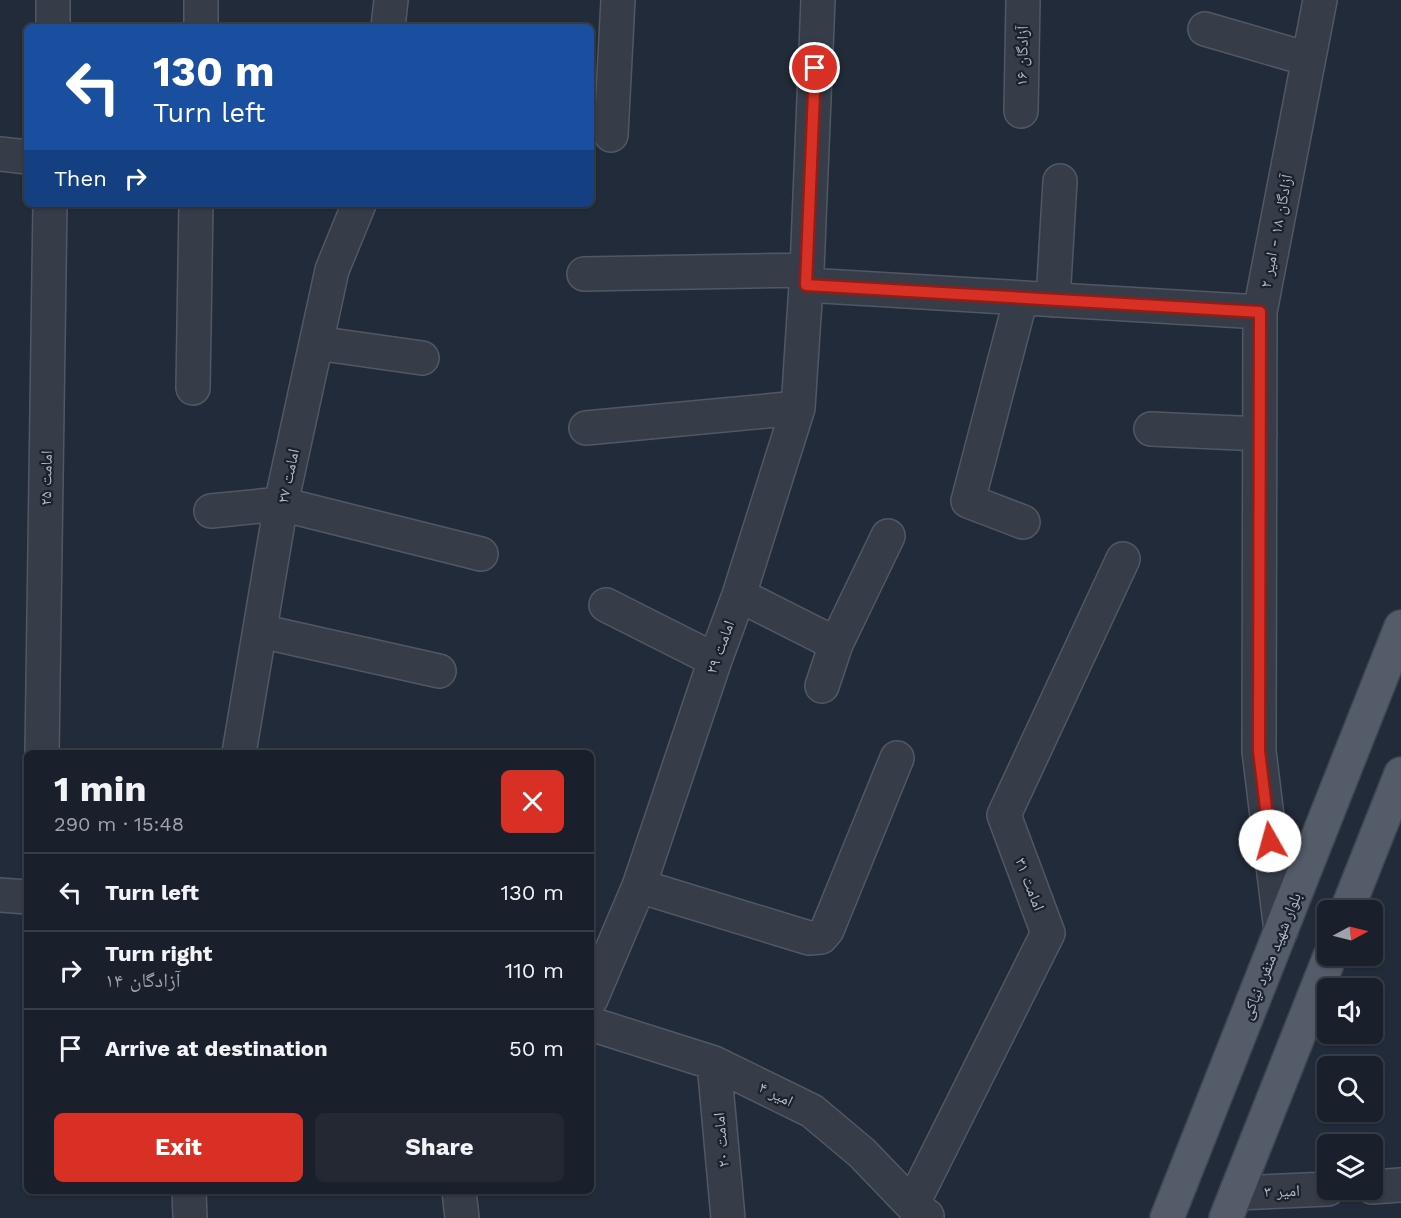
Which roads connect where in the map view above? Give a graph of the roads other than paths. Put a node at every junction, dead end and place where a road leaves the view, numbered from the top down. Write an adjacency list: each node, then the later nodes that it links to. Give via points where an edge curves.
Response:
1 (53, 0): 8 (street)
2 (201, 0): 9 (street)
3 (391, 0): 10 (street)
4 (618, 0): 14 (street)
5 (818, 0): 22 (street, امامت ۲۹)
6 (1023, 0): 13 (street, آزادگان ۱۶)
7 (1320, 0): 12 (street, آزادگان ۱۸ - امیر ۲)
8 (53, 24)
9 (201, 24)
10 (388, 24)
11 (1205, 29): 12 (street)
12 (1308, 59): 25 (street, آزادگان ۱۸ - امیر ۲)
13 (1021, 111)
14 (611, 135)
15 (0, 154): 16 (street)
16 (24, 157)
17 (1060, 181): 24 (street)
18 (50, 207): 47 (street, امامت ۲۵)
19 (196, 207): 28 (street)
20 (358, 207): 26 (street, امامت ۲۷, via 332,270)
21 (584, 274): 22 (street)
22 (807, 278): 23 (street); 29 (street, امامت ۲۹)
23 (1021, 298): 24 (street); 35 (street, via 968,501)
24 (1053, 300): 25 (street)
25 (1260, 312): 32 (street, آزادگان ۱۸ - امیر ۲)
26 (316, 343): 27 (street); 33 (street, امامت ۲۷)
27 (422, 358)
28 (193, 388)
29 (798, 408): 30 (street); 39 (street, امامت ۲۹)
30 (586, 428)
31 (1151, 429): 32 (street)
32 (1260, 434): 55 (street, آزادگان ۱۸ - امیر ۲, via 1259,751)
33 (281, 504): 34 (street); 37 (street); 42 (street, امامت ۲۷)
34 (211, 511)
35 (1023, 522)
36 (888, 536): 43 (street)
37 (481, 554)
38 (1123, 559): 66 (street, امامت ۳۱, via 1004,815 1048,933)
39 (739, 595): 43 (street); 44 (street, امامت ۲۹)
40 (606, 605): 44 (street)
41 (1401, 627): 55 (main road, بلوار شهید منفرد نیاکی)
42 (260, 631): 45 (street); 48 (street, امامت ۲۷)
43 (836, 644): 46 (street)
44 (715, 660): 51 (street, امامت ۲۹)
45 (439, 671)
46 (822, 686)
47 (42, 750)
48 (240, 750)
49 (897, 758): 51 (street, via 821,937 809,938)
50 (1401, 774): 54 (main road)
51 (639, 886): 57 (street, امامت ۲۹)
52 (0, 895): 53 (street)
53 (24, 897)
54 (1351, 900)
55 (1281, 931): 70 (main road, بلوار شهید منفرد نیاکی)
56 (1326, 966): 65 (main road)
57 (594, 992)
58 (594, 1025): 59 (street, امیر ۴)
59 (714, 1063): 66 (street, امیر ۴, via 812,1112 862,1153); 69 (street, امامت ۲۰)
60 (1401, 1185): 61 (street)
61 (1383, 1186)
62 (1317, 1191): 65 (street, امیر ۳)
63 (189, 1194): 67 (street)
64 (459, 1194): 68 (street)
65 (1231, 1205)
66 (921, 1211)
67 (190, 1218)
68 (462, 1218)
69 (728, 1218)
70 (1167, 1218)

